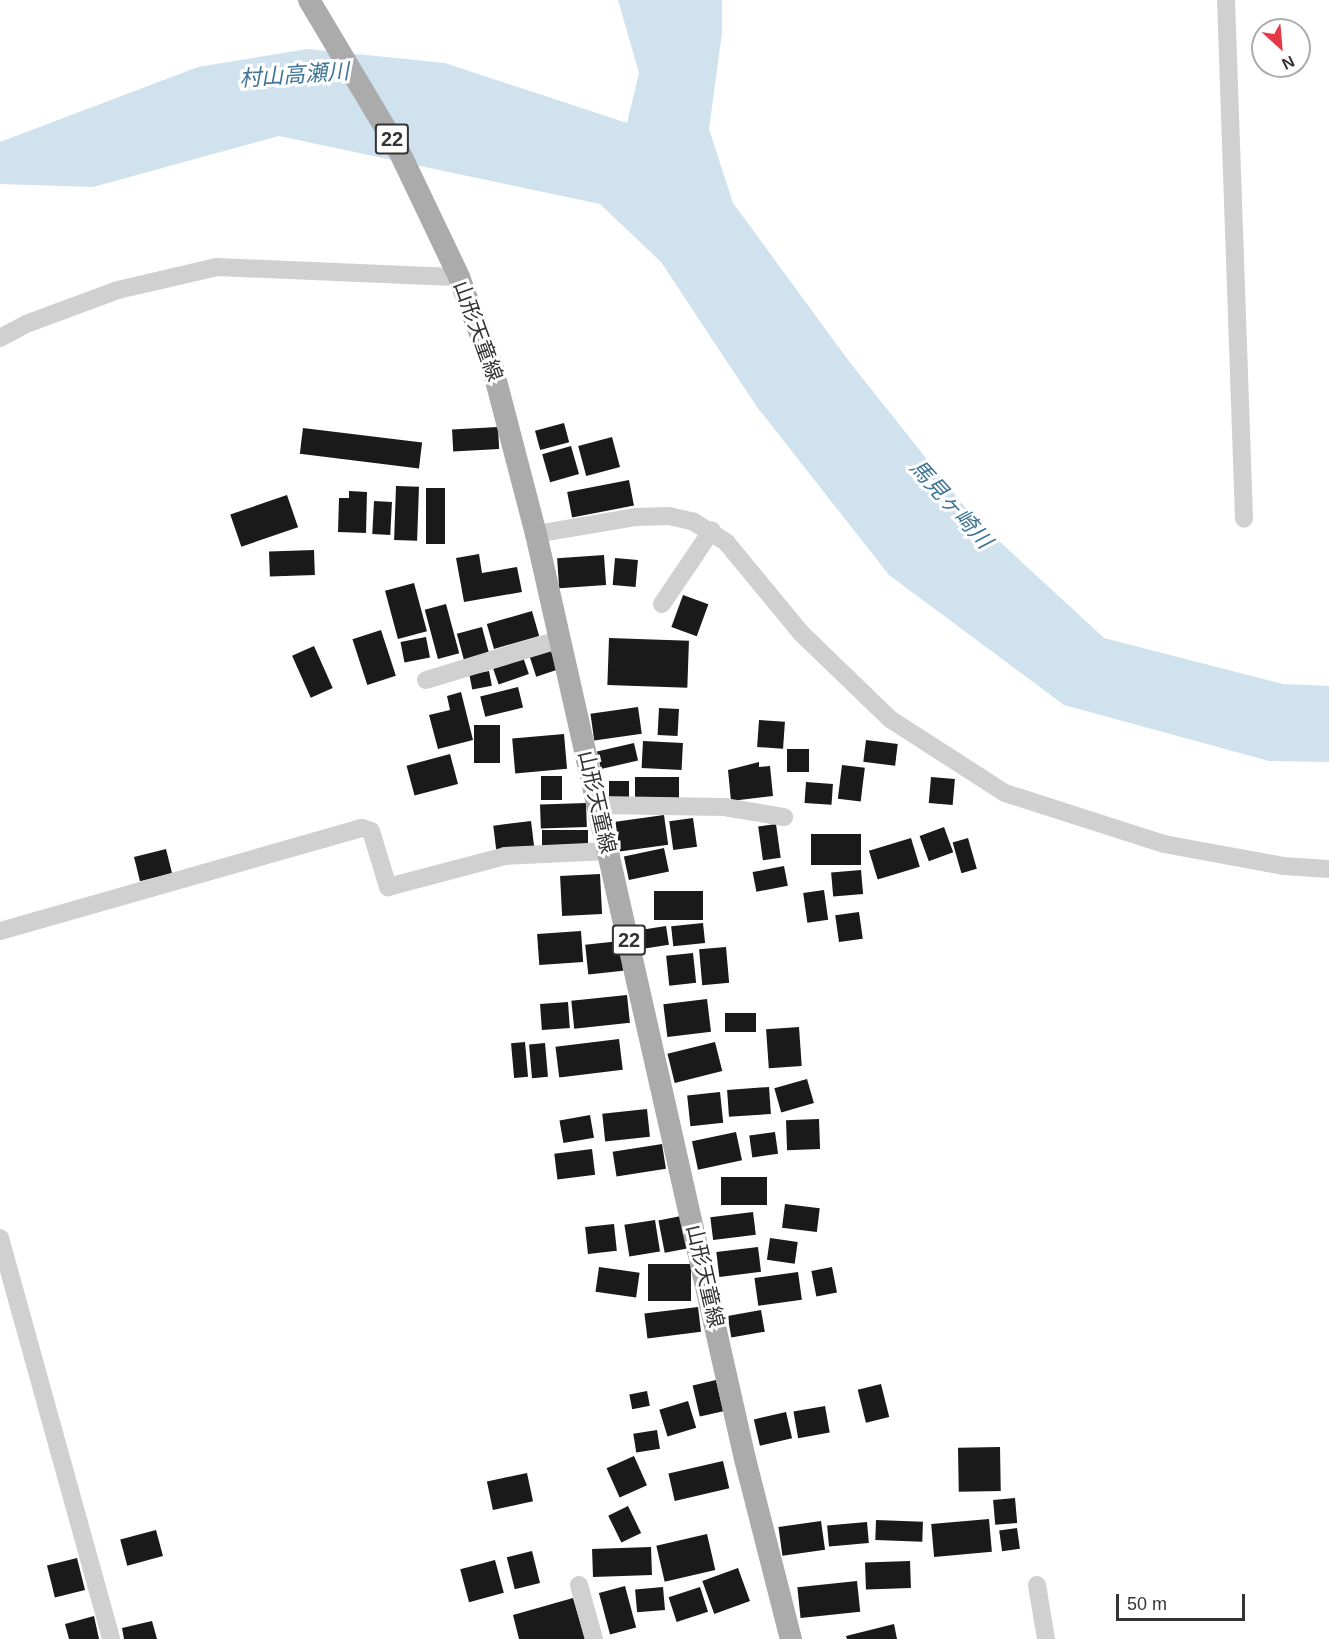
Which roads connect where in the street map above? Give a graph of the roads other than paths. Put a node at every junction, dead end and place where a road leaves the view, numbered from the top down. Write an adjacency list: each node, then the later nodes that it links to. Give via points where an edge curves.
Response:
1 (309, 0): 3 (main road, 山形天童線 / 22, via 399,151)
2 (1226, 0): 5 (street)
3 (459, 277): 4 (street, via 217,267 118,290 26,324); 7 (main road, 山形天童線 / 22, via 493,369)
4 (0, 338)
5 (1244, 519)
6 (712, 530): 7 (street, via 669,516); 8 (street); 14 (street, via 801,633 890,719 1005,793 1164,844 1284,866)
7 (536, 534): 9 (main road, 山形天童線 / 22)
8 (662, 604)
9 (558, 639): 10 (street); 11 (main road, 山形天童線 / 22)
10 (426, 680)
11 (597, 805): 12 (street, via 724,807); 13 (main road, 山形天童線 / 22)
12 (784, 817)
13 (609, 851): 15 (street, via 506,856 388,887 371,831 362,828); 21 (main road, 山形天童線 / 22, via 745,1459)
14 (1329, 869)
15 (0, 931)
16 (0, 1238): 19 (street)
17 (579, 1585): 20 (street)
18 (1037, 1585): 22 (street)
19 (111, 1639)
20 (594, 1639)
21 (791, 1639)
22 (1046, 1639)

